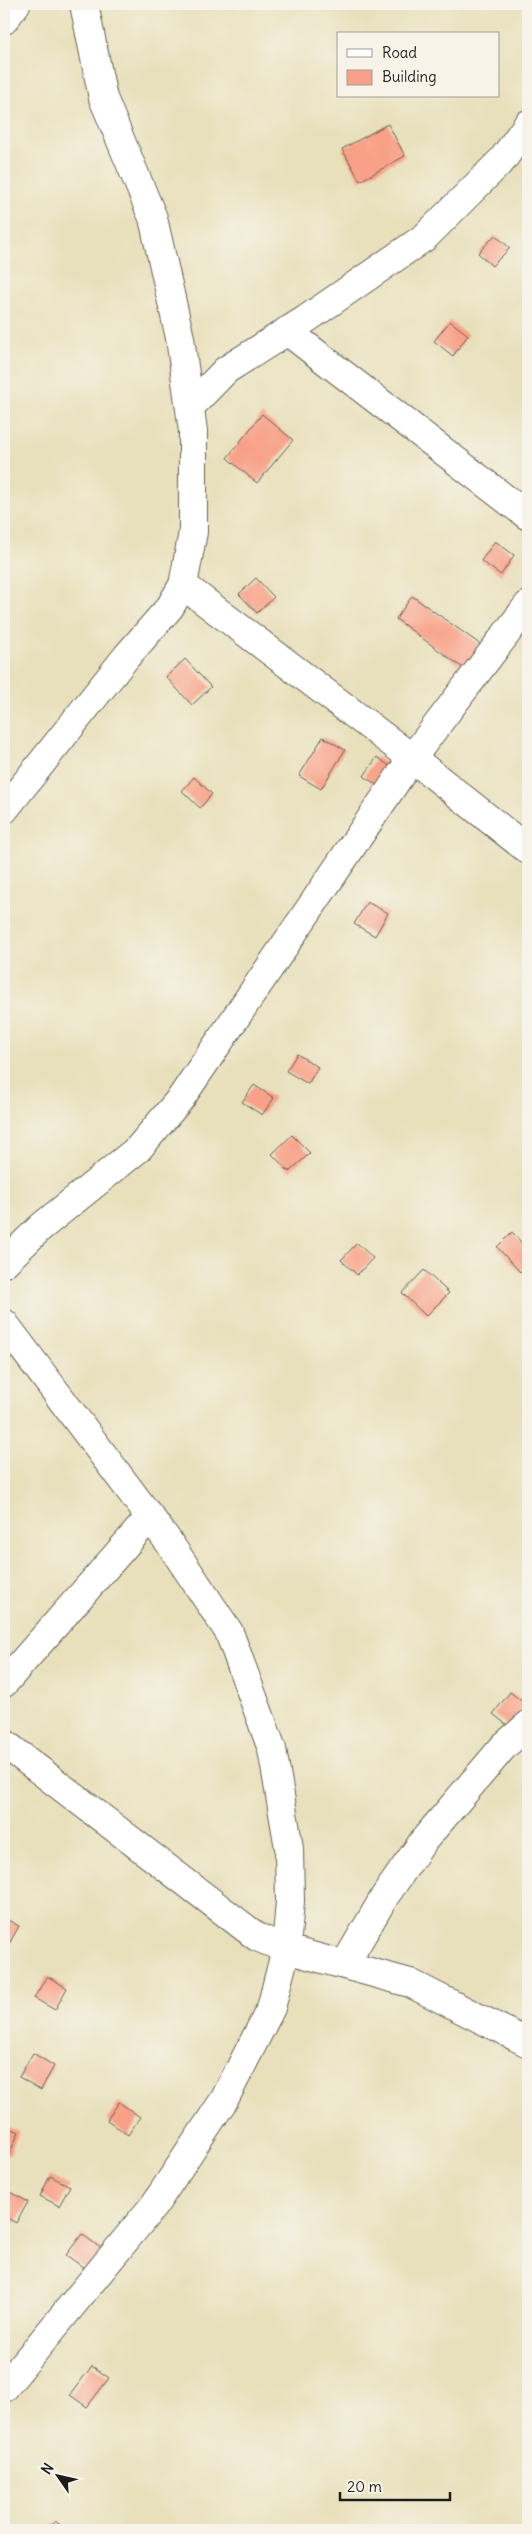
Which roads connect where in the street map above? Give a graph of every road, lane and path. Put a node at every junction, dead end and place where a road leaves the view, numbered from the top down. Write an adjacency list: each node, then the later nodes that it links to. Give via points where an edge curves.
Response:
1 (16, 4): 3 (street)
2 (84, 4): 6 (street, via 103,98 153,218 180,338)
3 (4, 20)
4 (528, 124): 5 (street, via 503,159 425,237)
5 (287, 331): 6 (street, via 226,370); 7 (street)
6 (190, 407): 8 (street, via 193,532)
7 (528, 516)
8 (183, 585): 10 (street); 11 (street, via 170,607)
9 (528, 606): 10 (street)
10 (412, 758): 12 (street); 13 (street, via 180,1098 138,1149 41,1227)
11 (4, 810)
12 (528, 850)
13 (4, 1263)
14 (4, 1323): 15 (street)
15 (150, 1517): 16 (street); 19 (street, via 229,1632 272,1749 289,1848 290,1901)
16 (4, 1683)
17 (528, 1725): 20 (street, via 504,1746 424,1840 384,1896)
18 (4, 1744): 19 (street, via 257,1937)
19 (286, 1949): 20 (street); 22 (street, via 271,2008 224,2100 155,2204)
20 (345, 1964): 21 (street, via 410,1983)
21 (528, 2043)
22 (4, 2388)

